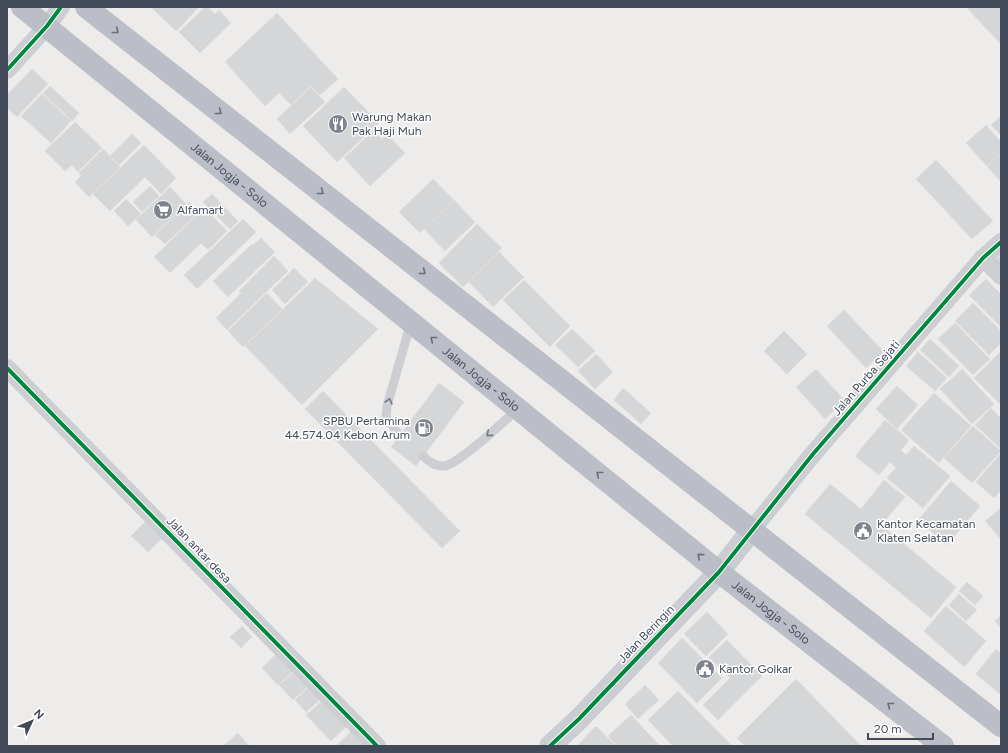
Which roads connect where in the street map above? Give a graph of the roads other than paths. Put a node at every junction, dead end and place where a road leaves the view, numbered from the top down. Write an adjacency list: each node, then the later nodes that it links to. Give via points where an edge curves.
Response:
1 (22, 7): 4 (highway, Jalan Jogja - Solo)
2 (61, 7): 4 (street)
3 (86, 7): 14 (highway, one-way to 14)
4 (47, 26): 5 (street); 9 (highway, Jalan Jogja - Solo)
5 (7, 70)
6 (1001, 242): 7 (street, Jalan Purba Sejati)
7 (983, 258): 8 (street); 14 (street, Jalan Purba Sejati, via 813,454)
8 (1001, 276)
9 (411, 322): 11 (highway, Jalan Jogja - Solo, one-way to 9); 12 (lane, one-way to 9, via 386,417 387,406)
10 (7, 368): 17 (street, Jalan antar desa)
11 (518, 409): 13 (lane, one-way to 13, via 458,460 444,466 432,464); 15 (highway, Jalan Jogja - Solo, one-way to 11)
12 (399, 435)
13 (423, 456)
14 (752, 531): 15 (street, Jalan Beringin); 16 (highway)
15 (719, 572): 18 (street, Jalan Beringin); 19 (highway, Jalan Jogja - Solo, one-way to 15)
16 (1001, 726)
17 (377, 746)
18 (550, 746)
19 (943, 746)

